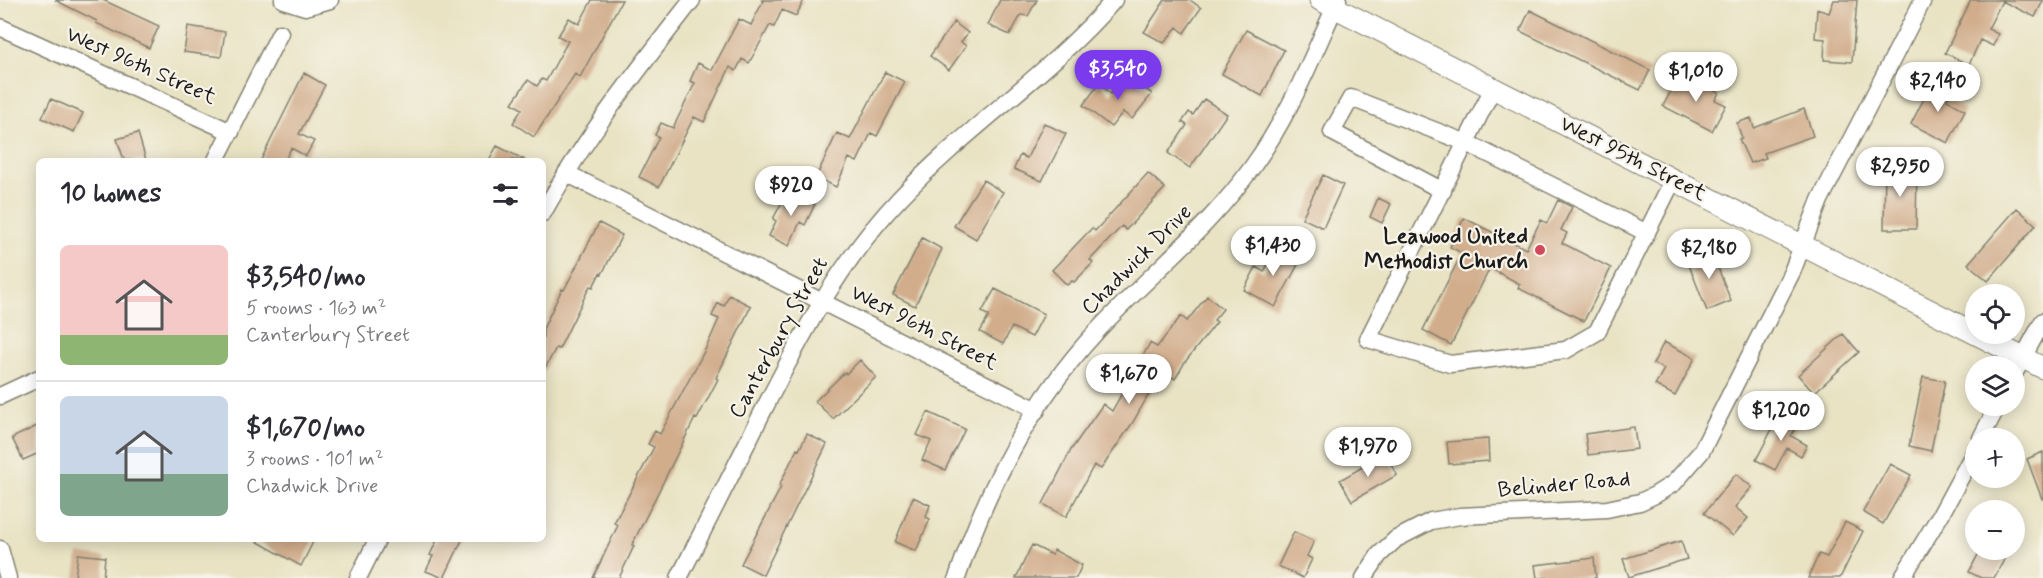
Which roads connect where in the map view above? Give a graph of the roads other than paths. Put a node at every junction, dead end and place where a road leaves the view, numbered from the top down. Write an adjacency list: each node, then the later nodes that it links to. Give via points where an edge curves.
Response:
1 (283, 0): 2 (street, via 305,7)
2 (330, 0)
3 (692, 0): 13 (street)
4 (1114, 0): 19 (street, Canterbury Street, via 1094,23 900,198 848,261)
5 (1923, 0): 18 (street, Belinder Road, via 1820,201)
6 (1331, 2): 9 (main road, West 95th Street); 27 (street, Chadwick Drive, via 1307,73 1254,165 1216,213 1095,333)
7 (0, 27): 10 (street, West 96th Street)
8 (280, 33): 10 (street)
9 (1493, 88): 11 (street); 14 (main road, West 95th Street)
10 (231, 132): 12 (street)
11 (1467, 143): 15 (street); 15 (street, via 1351,98 1332,132); 17 (street)
12 (217, 158)
13 (566, 173): 16 (street); 19 (street, West 96th Street)
14 (1673, 180): 17 (street); 18 (main road, West 95th Street)
15 (1443, 191): 17 (street, via 1368,339 1450,364 1566,350 1598,332)
16 (546, 208)
17 (1647, 233)
18 (1803, 246): 21 (main road, West 95th Street); 35 (street, Belinder Road, via 1701,452 1674,483 1640,502 1607,509 1460,516 1431,521 1396,539)
19 (821, 302): 27 (street, West 96th Street); 33 (street, Canterbury Street)
20 (2043, 321): 22 (street)
21 (2001, 356)
22 (2024, 356)
23 (2025, 366): 24 (main road, West 95th Street)
24 (2043, 368)
25 (36, 379): 26 (street)
26 (0, 396)
27 (1037, 410): 34 (street, Chadwick Drive, via 993,485)
28 (1965, 469): 36 (street)
29 (376, 542): 32 (street)
30 (0, 549): 31 (street)
31 (8, 578)
32 (358, 578)
33 (679, 578)
34 (957, 578)
35 (1364, 578)
36 (1902, 578)

